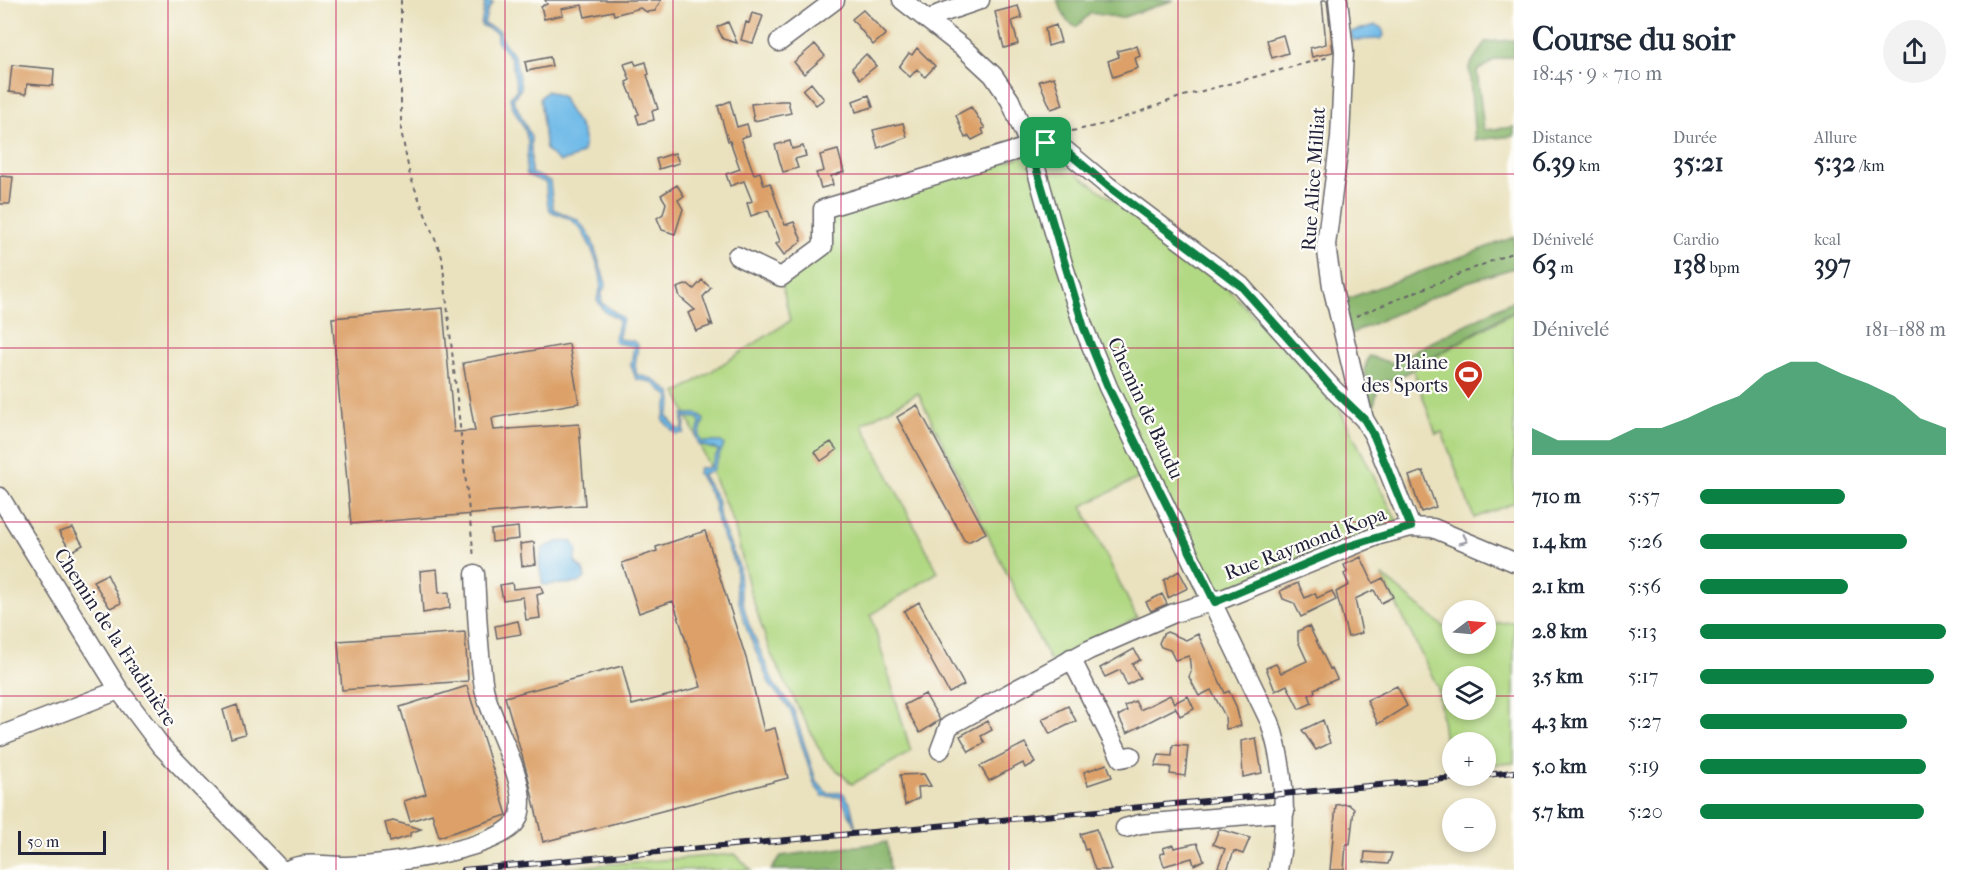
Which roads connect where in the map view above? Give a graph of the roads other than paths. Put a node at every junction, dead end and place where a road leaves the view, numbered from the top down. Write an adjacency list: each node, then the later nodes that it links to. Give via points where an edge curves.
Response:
1 (835, 0): 6 (street)
2 (902, 0): 5 (street, Chemin de Baudu)
3 (980, 0): 5 (street, via 939,14)
4 (1338, 0): 9 (street, Rue Alice Milliat, via 1344,55 1340,138 1326,245)
5 (931, 21): 7 (street, Chemin de Baudu, via 993,75)
6 (779, 42)
7 (1038, 145): 8 (street, via 823,209 823,246 781,277); 9 (street, via 1065,150 1241,286); 14 (street, Chemin de Baudu, via 1084,328 1108,387)
8 (737, 256)
9 (1364, 419): 11 (street, Rue Alice Milliat)
10 (0, 497): 16 (street, Chemin de la Fradinière)
11 (1411, 527): 12 (street, Rue Raymond Kopa, one-way to 12, via 1440,530); 14 (street, Rue Raymond Kopa, via 1346,547)
12 (1514, 562)
13 (475, 574): 23 (street, via 484,691 518,784 521,801 515,823 497,837 455,850 387,863 299,865)
14 (1215, 602): 15 (street, Rue Raymond Kopa, via 1174,613); 20 (street, Chemin de Baudu, via 1270,722 1283,777)
15 (1071, 658): 18 (street, Rue Raymond Kopa, via 949,726); 19 (street, via 1122,758)
16 (120, 690): 17 (street); 22 (street, Chemin de la Fradinière, via 176,764)
17 (0, 736)
18 (940, 750)
19 (1131, 756)
20 (1285, 812): 21 (street); 24 (street, Chemin de Baudu)
21 (1125, 828)
22 (281, 870)
23 (288, 870)
24 (1278, 870)

